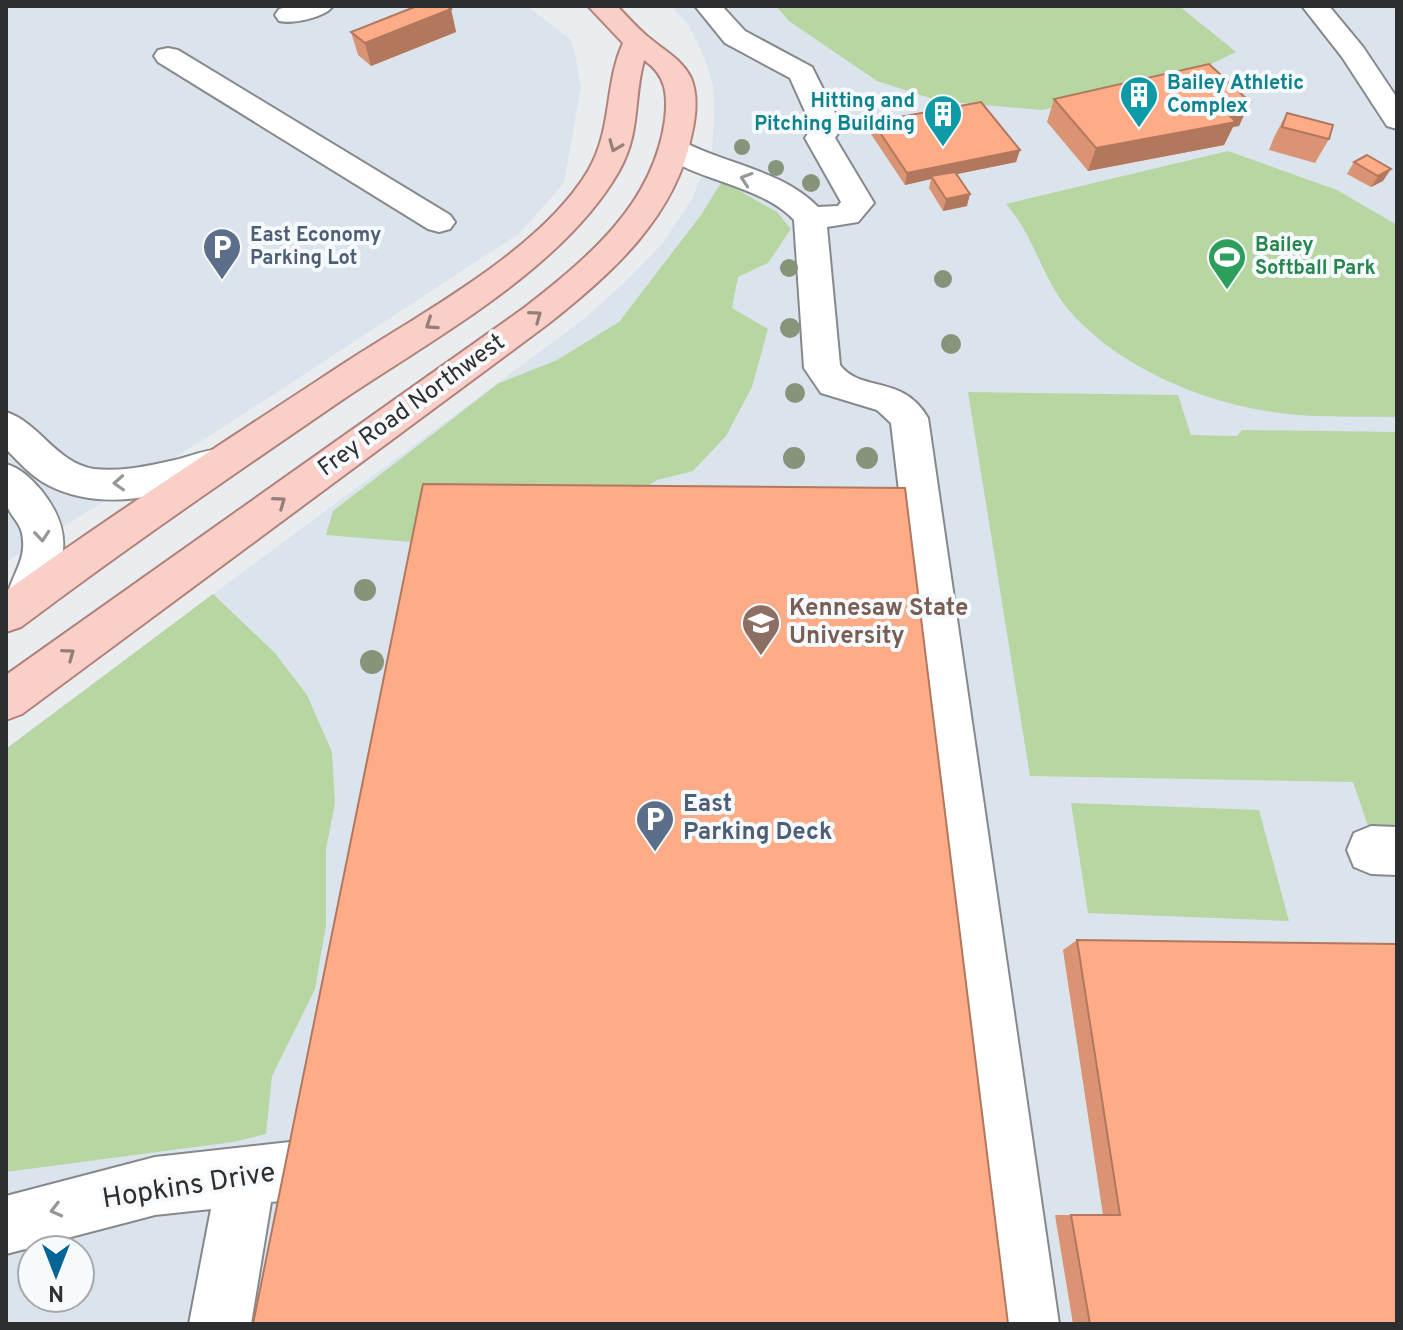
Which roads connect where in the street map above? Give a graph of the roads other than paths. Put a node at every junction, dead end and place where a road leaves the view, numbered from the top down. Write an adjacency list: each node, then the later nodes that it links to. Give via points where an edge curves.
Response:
1 (320, 6): 6 (street)
2 (601, 6): 8 (main road, Frey Road Northwest)
3 (708, 6): 12 (street, via 735,37 802,73 827,127 820,138 858,203 847,215)
4 (1315, 6): 7 (street)
5 (1339, 6): 7 (street)
6 (288, 15)
7 (1340, 36): 10 (street)
8 (637, 42): 11 (main road, Frey Road Northwest, via 676,77 680,103); 15 (main road, one-way to 15, via 625,69 620,133 590,189 560,226 519,264 465,302)
9 (168, 56): 13 (street)
10 (1397, 120)
11 (675, 149): 12 (street, one-way to 11, via 789,198 762,184 710,168); 18 (main road, Frey Road Northwest, one-way to 11, via 575,286 641,216)
12 (810, 218): 23 (street, via 822,368 834,384 890,400 909,418)
13 (439, 222)
14 (6, 426): 15 (street, one-way to 14, via 136,482 81,481 49,466)
15 (222, 462): 17 (main road)
16 (6, 479): 17 (street, one-way to 17, via 30,502 43,534 37,578)
17 (15, 608)
18 (6, 700)
19 (326, 1167): 20 (street, Hopkins Drive)
20 (246, 1176): 21 (street, Hopkins Drive, one-way to 21, via 155,1186); 22 (street)
21 (6, 1225)
22 (220, 1324)
23 (1028, 1324)

